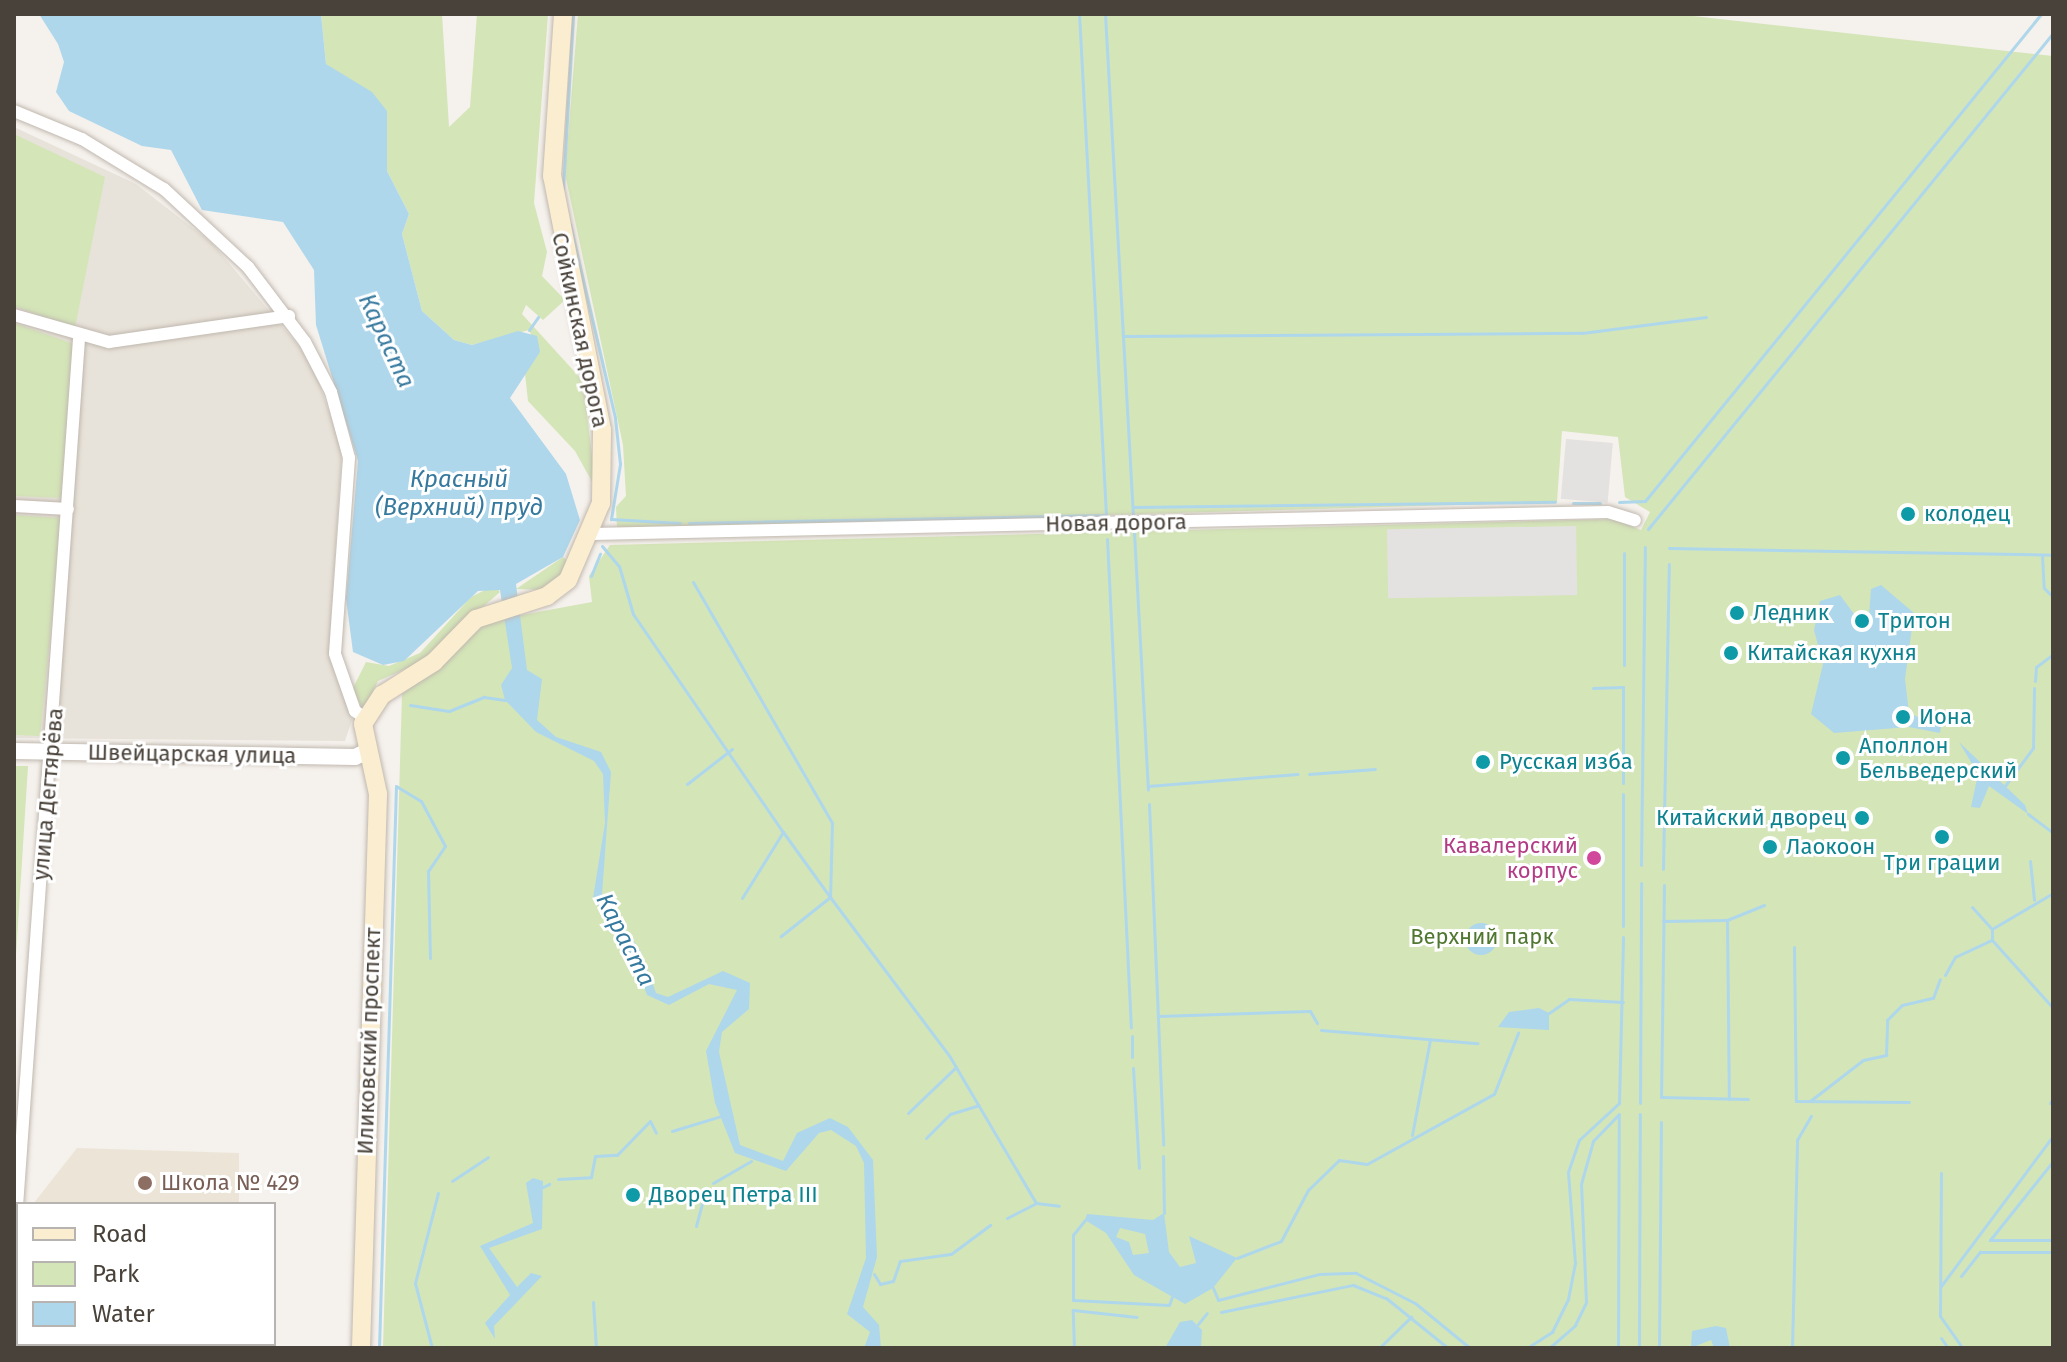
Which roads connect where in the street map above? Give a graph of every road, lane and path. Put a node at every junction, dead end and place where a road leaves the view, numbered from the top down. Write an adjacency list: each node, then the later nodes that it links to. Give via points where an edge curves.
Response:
1 (563, 14): 9 (main road, Сойкинская дорога, via 552,176 602,430 603,486)
2 (14, 111): 4 (street, via 82,139 164,189)
3 (14, 315): 5 (street)
4 (289, 316): 5 (street, via 109,342); 10 (street, via 331,392 349,458 335,654 355,711)
5 (79, 339): 7 (street, улица Дегтярёва)
6 (14, 506): 7 (street)
7 (68, 509): 12 (street, улица Дегтярёва)
8 (1635, 520): 9 (street, Новая дорога, via 1608,512)
9 (592, 534): 10 (main road, Сойкинская дорога, via 568,580 476,619)
10 (365, 718): 13 (main road, Иликовский проспект)
11 (14, 751): 12 (street, Швейцарская улица)
12 (50, 751): 13 (street, Швейцарская улица, via 355,757); 14 (street, улица Дегтярёва)
13 (368, 751): 17 (main road, Иликовский проспект, via 378,794)
14 (17, 1202)
15 (16, 1220): 16 (street, улица Дегтярёва)
16 (14, 1248)
17 (357, 1343)

